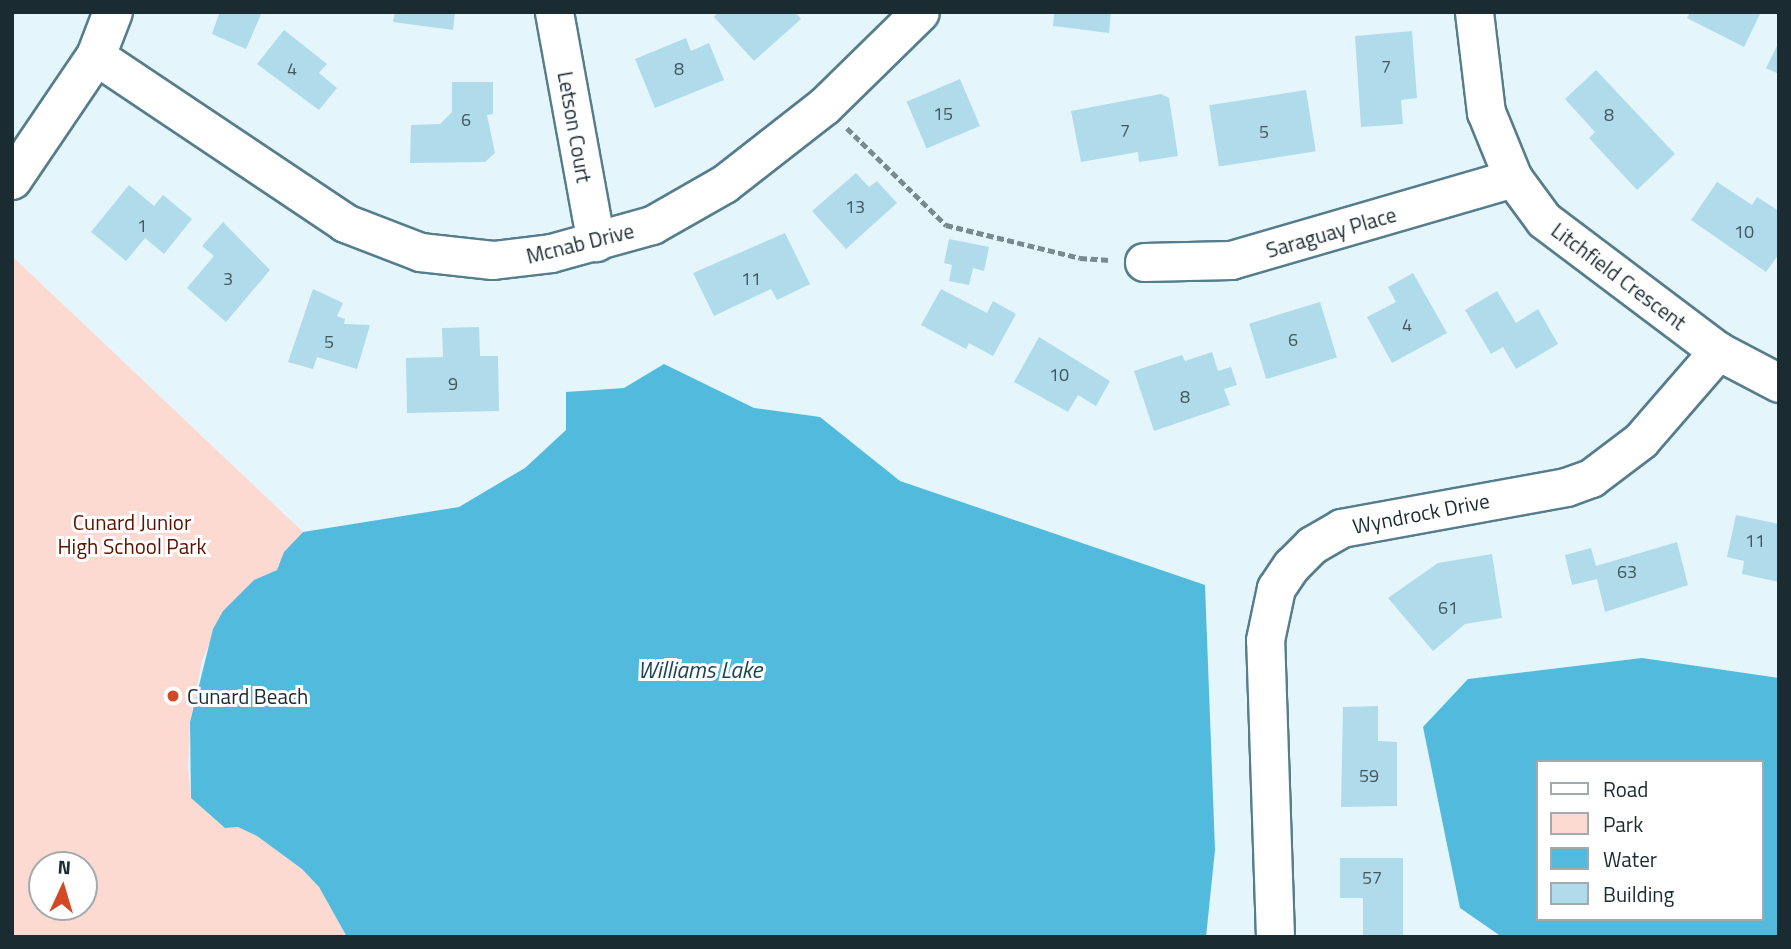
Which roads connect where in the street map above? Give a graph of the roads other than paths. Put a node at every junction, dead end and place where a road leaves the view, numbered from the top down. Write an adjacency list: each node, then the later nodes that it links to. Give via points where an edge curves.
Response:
1 (113, 12): 5 (main road)
2 (554, 12): 8 (street, Letson Court)
3 (920, 12): 8 (street, Mcnab Drive, via 824,106 724,184 652,225)
4 (1474, 12): 6 (street, Litchfield Crescent, via 1486,112)
5 (96, 56): 7 (main road); 8 (street, Mcnab Drive, via 345,223 391,244 449,258 493,260)
6 (1513, 178): 9 (street, Saraguay Place, via 1231,260); 10 (street, Litchfield Crescent, via 1544,220)
7 (12, 180)
8 (596, 242)
9 (1144, 262)
10 (1718, 351): 11 (street, Litchfield Crescent); 12 (street, Wyndrock Drive, via 1641,440 1591,478 1341,528 1312,545 1290,566 1276,588 1265,640)
11 (1779, 383)
12 (1275, 937)

